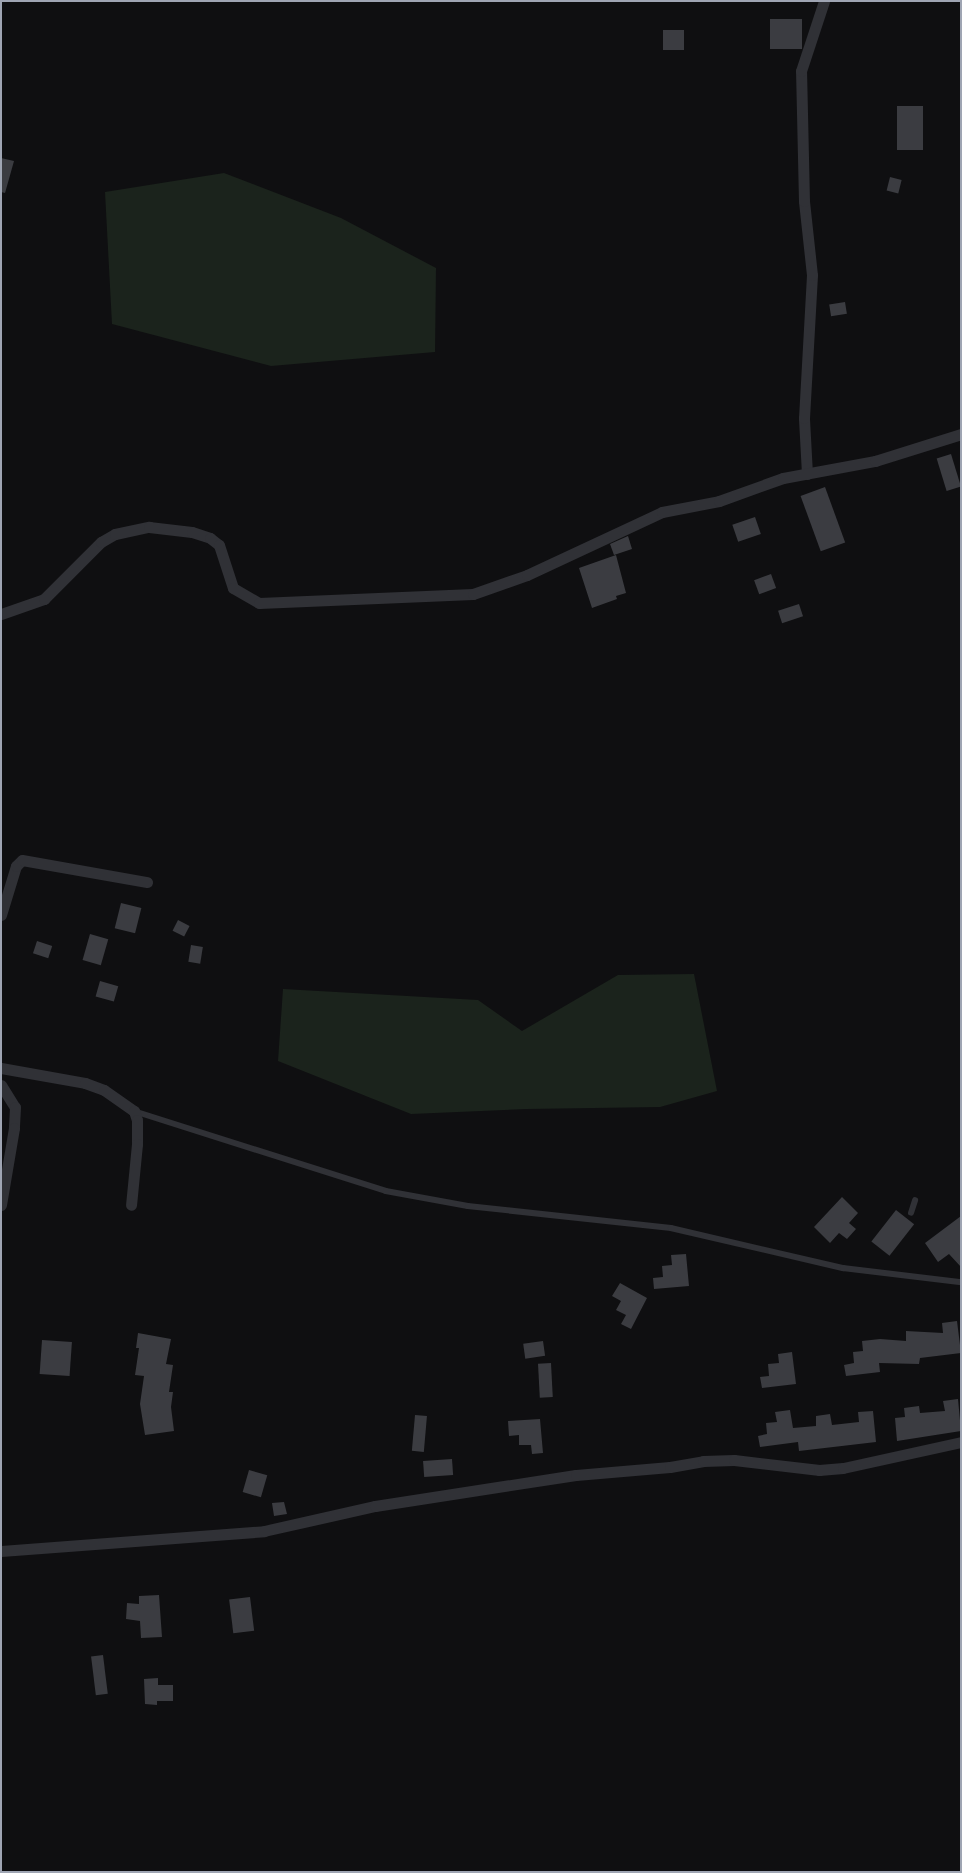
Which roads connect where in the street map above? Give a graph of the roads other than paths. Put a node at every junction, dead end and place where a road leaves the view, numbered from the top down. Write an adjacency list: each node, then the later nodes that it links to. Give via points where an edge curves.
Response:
1 (824, 1): 3 (street, via 801,71 804,201 812,276 804,418)
2 (961, 434): 3 (street, via 875,461)
3 (807, 474): 4 (street, via 783,478 719,501 662,512 528,575 473,594 259,603 233,588 219,545 210,538 192,532 148,528 115,534 101,542 44,599)
4 (1, 614)
5 (147, 882): 6 (street, via 22,860 16,866)
6 (1, 915)
7 (1, 1068): 9 (street, via 86,1083 104,1090)
8 (1, 1085): 11 (street, via 15,1107)
9 (134, 1111): 12 (street, via 137,1144); 14 (lane, via 386,1191 468,1206 671,1228 843,1268)
10 (915, 1200): 13 (lane)
11 (1, 1205)
12 (131, 1205)
13 (911, 1213)
14 (961, 1282)
15 (961, 1442): 16 (street, via 843,1468 819,1470 734,1460 703,1461 375,1506 264,1531)
16 (1, 1551)

